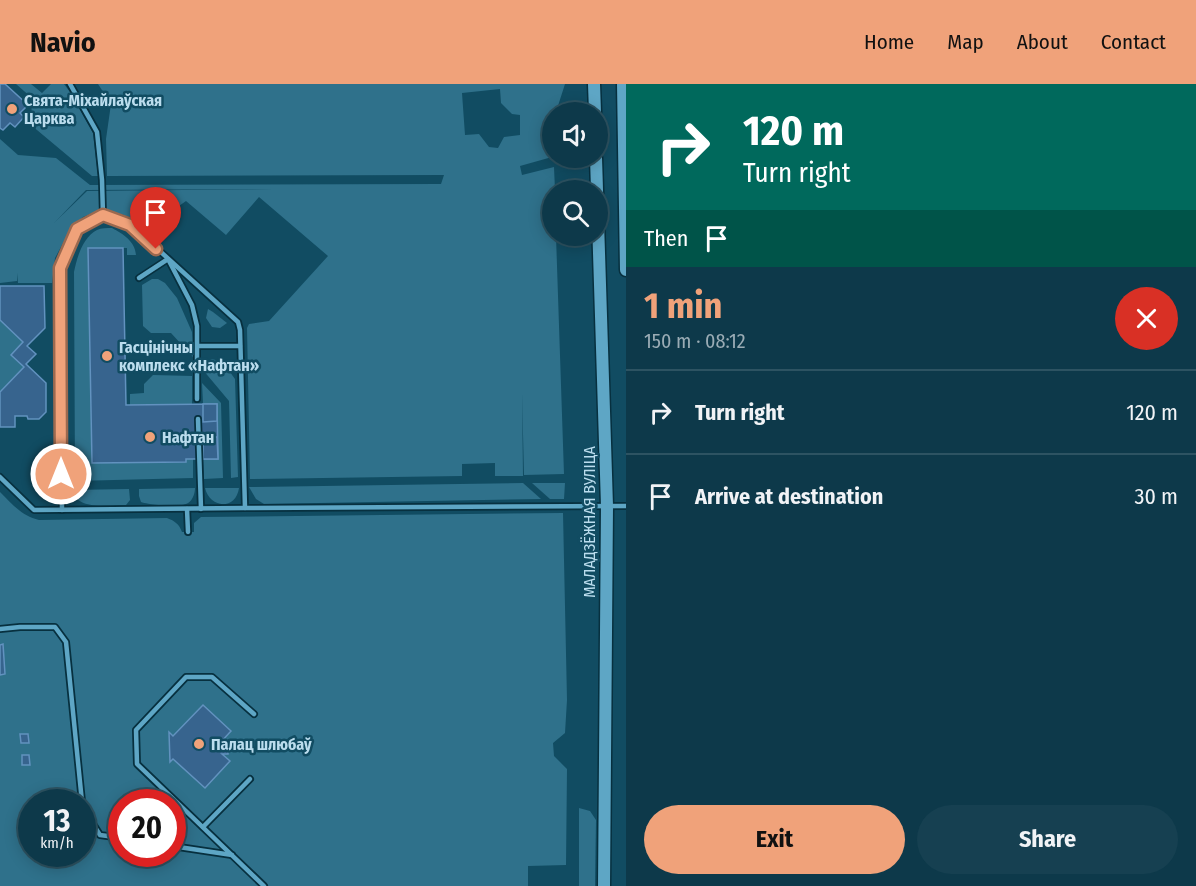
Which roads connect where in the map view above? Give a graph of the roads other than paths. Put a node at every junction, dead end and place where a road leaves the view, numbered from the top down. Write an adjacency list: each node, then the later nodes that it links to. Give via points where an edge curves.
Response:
1 (70, 84): 6 (lane, via 97,132)
2 (594, 84): 4 (main road)
3 (622, 84): 8 (main road)
4 (595, 102)
5 (596, 168): 15 (main road, МАЛАДЗЁЖНАЯ ВУЛІЦА)
6 (103, 215): 7 (lane, via 130,225); 20 (lane, via 77,229 60,268)
7 (168, 259): 9 (lane); 10 (lane, via 192,305); 11 (lane, via 238,322)
8 (626, 270)
9 (139, 278)
10 (198, 346): 11 (lane); 12 (lane)
11 (240, 346): 17 (lane)
12 (197, 399)
13 (198, 419): 19 (lane)
14 (0, 477): 20 (lane, via 34,510)
15 (607, 506): 16 (lane); 17 (lane); 32 (main road, МАЛАДЗЁЖНАЯ ВУЛІЦА)
16 (626, 506)
17 (244, 508): 19 (lane)
18 (187, 509): 19 (lane); 20 (lane); 21 (lane)
19 (201, 509)
20 (62, 510)
21 (188, 532)
22 (0, 629): 25 (lane, via 55,627 66,642)
23 (254, 714): 26 (lane, via 212,677 186,676 135,729 137,764)
24 (250, 779): 26 (lane)
25 (80, 789)
26 (203, 827): 30 (lane)
27 (96, 828): 28 (lane, via 100,835)
28 (108, 836)
29 (186, 848): 30 (lane)
30 (232, 855): 31 (lane)
31 (264, 886)
32 (604, 886)

